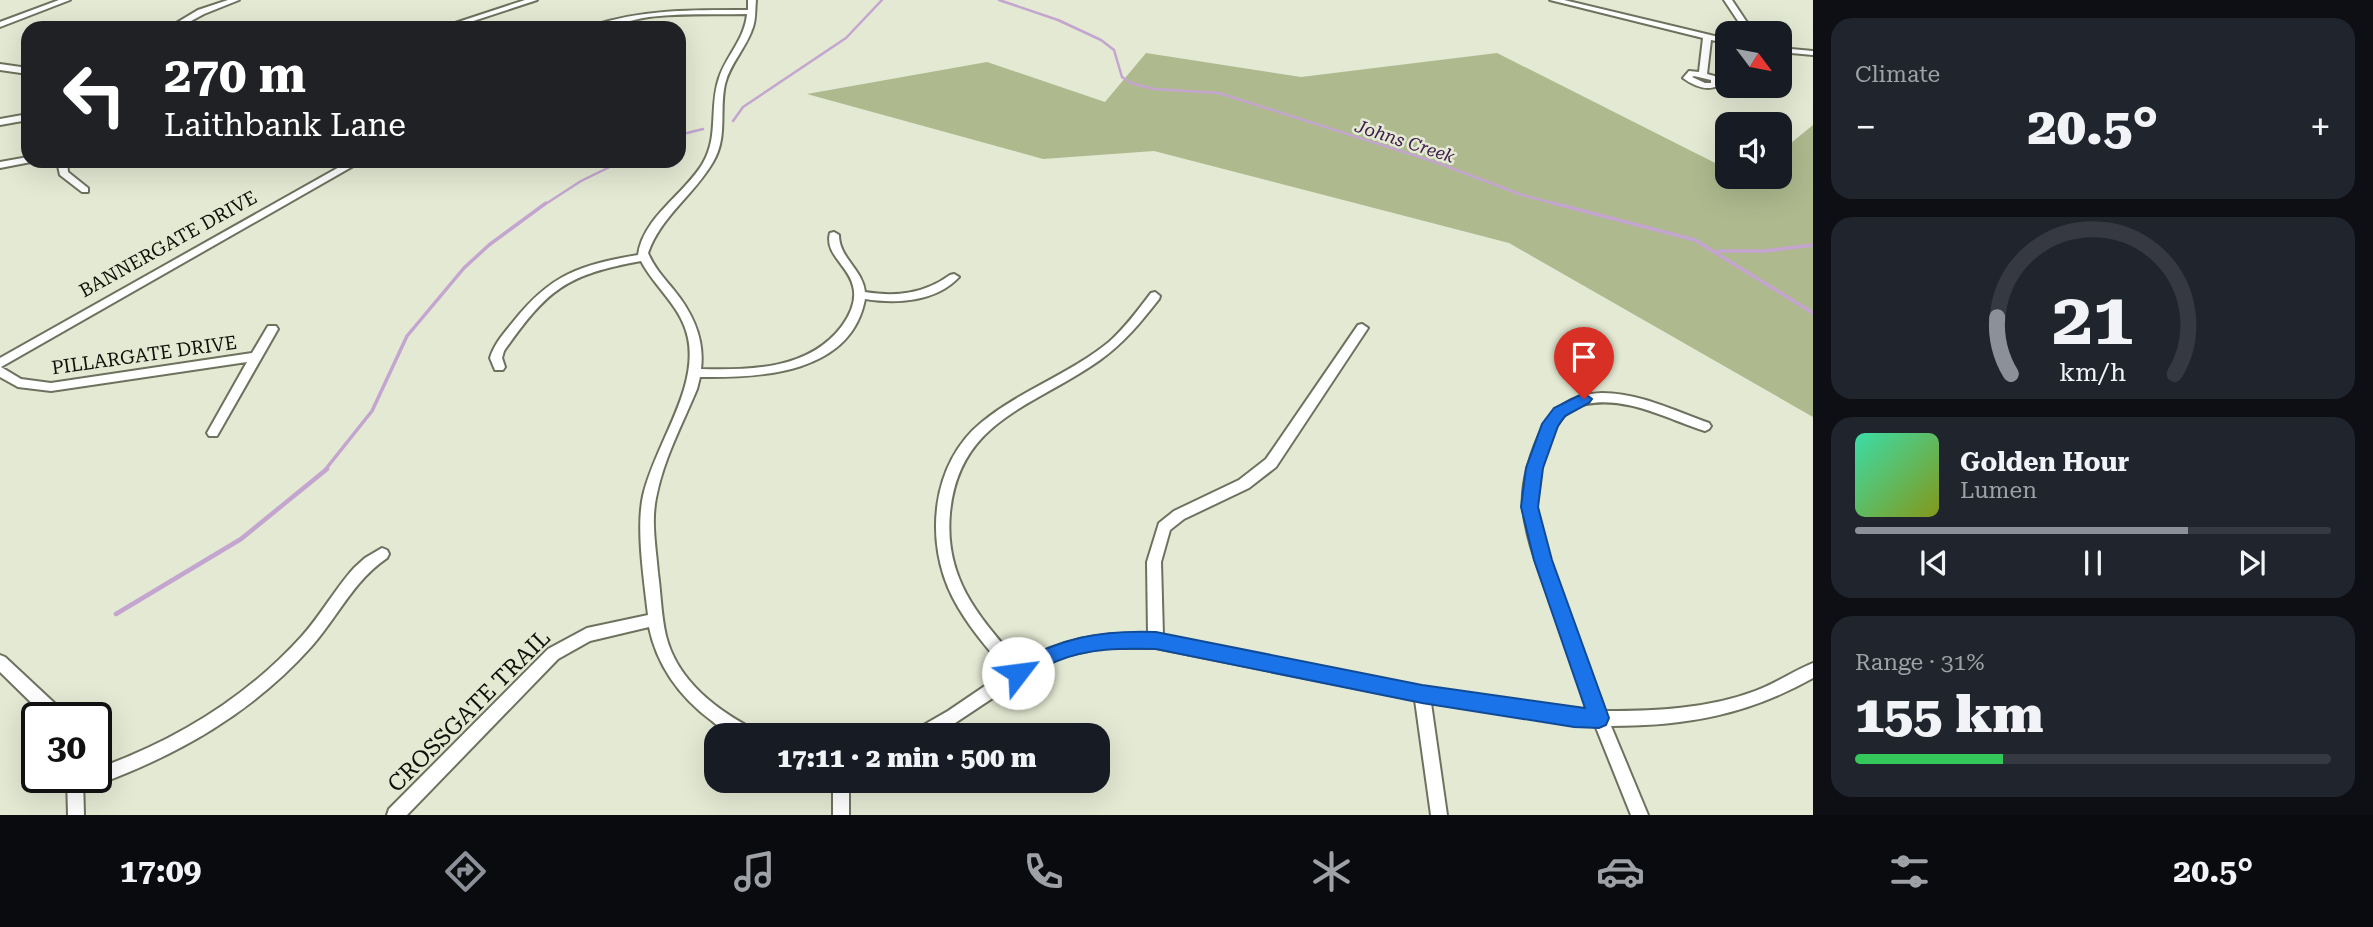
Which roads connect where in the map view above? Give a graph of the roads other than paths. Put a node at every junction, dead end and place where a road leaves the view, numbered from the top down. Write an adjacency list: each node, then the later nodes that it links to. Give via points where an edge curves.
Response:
1 (66, 0): 13 (street)
2 (235, 0): 9 (street)
3 (496, 0): 8 (street)
4 (533, 0): 8 (street)
5 (1555, 0): 14 (street)
6 (1728, 0): 12 (street)
7 (752, 6): 11 (street); 29 (street, via 748,31 721,83 721,130 714,153 655,224)
8 (507, 8): 10 (street)
9 (185, 21)
10 (466, 21)
11 (616, 21)
12 (1742, 21)
13 (0, 25)
14 (1707, 37): 15 (street); 20 (street)
15 (1715, 39)
16 (1792, 51): 17 (street)
17 (1813, 53)
18 (0, 67): 19 (street)
19 (21, 70)
20 (1703, 75)
21 (21, 118): 22 (street)
22 (0, 122)
23 (21, 162): 24 (street)
24 (0, 166)
25 (63, 168): 27 (street)
26 (345, 168): 36 (street, BANNERGATE DRIVE)
27 (85, 190)
28 (834, 235): 31 (street, via 834,246 855,274)
29 (644, 257): 37 (street, via 589,268 549,288 498,349); 39 (street, via 691,322 698,347)
30 (954, 276): 31 (street, via 936,290 917,296 888,299)
31 (860, 295): 39 (street, via 847,329 810,358 761,372)
32 (1155, 296): 47 (street, via 1112,346 989,424 970,441 948,483 941,542 953,588)
33 (1362, 328): 44 (street, via 1270,463 1244,484 1179,514 1164,527 1154,562)
34 (272, 329): 35 (street)
35 (256, 357): 38 (street, PILLARGATE DRIVE, via 51,387 18,383); 41 (street)
36 (0, 363)
37 (499, 367)
38 (0, 371)
39 (696, 373): 43 (street, via 649,501)
40 (1705, 426): 50 (street, via 1604,397 1572,404 1550,424 1535,468 1530,507 1543,560)
41 (213, 433)
42 (382, 554): 53 (street, via 356,572 308,641 245,700 164,750)
43 (656, 619): 51 (street, via 666,653 693,694); 57 (street, CROSSGATE TRAIL, via 587,635 553,654)
44 (1156, 641): 47 (street, via 1118,639 1083,644 1050,654); 48 (street)
45 (0, 662): 49 (street)
46 (1813, 670): 50 (street, via 1746,703 1693,716)
47 (1018, 673): 52 (street)
48 (1422, 694): 50 (street); 59 (street)
49 (42, 702)
50 (1599, 718): 60 (street)
51 (728, 723)
52 (943, 723)
53 (112, 771)
54 (75, 793): 56 (street)
55 (841, 793): 58 (street)
56 (76, 815)
57 (395, 815)
58 (841, 815)
59 (1438, 815)
60 (1640, 815)

